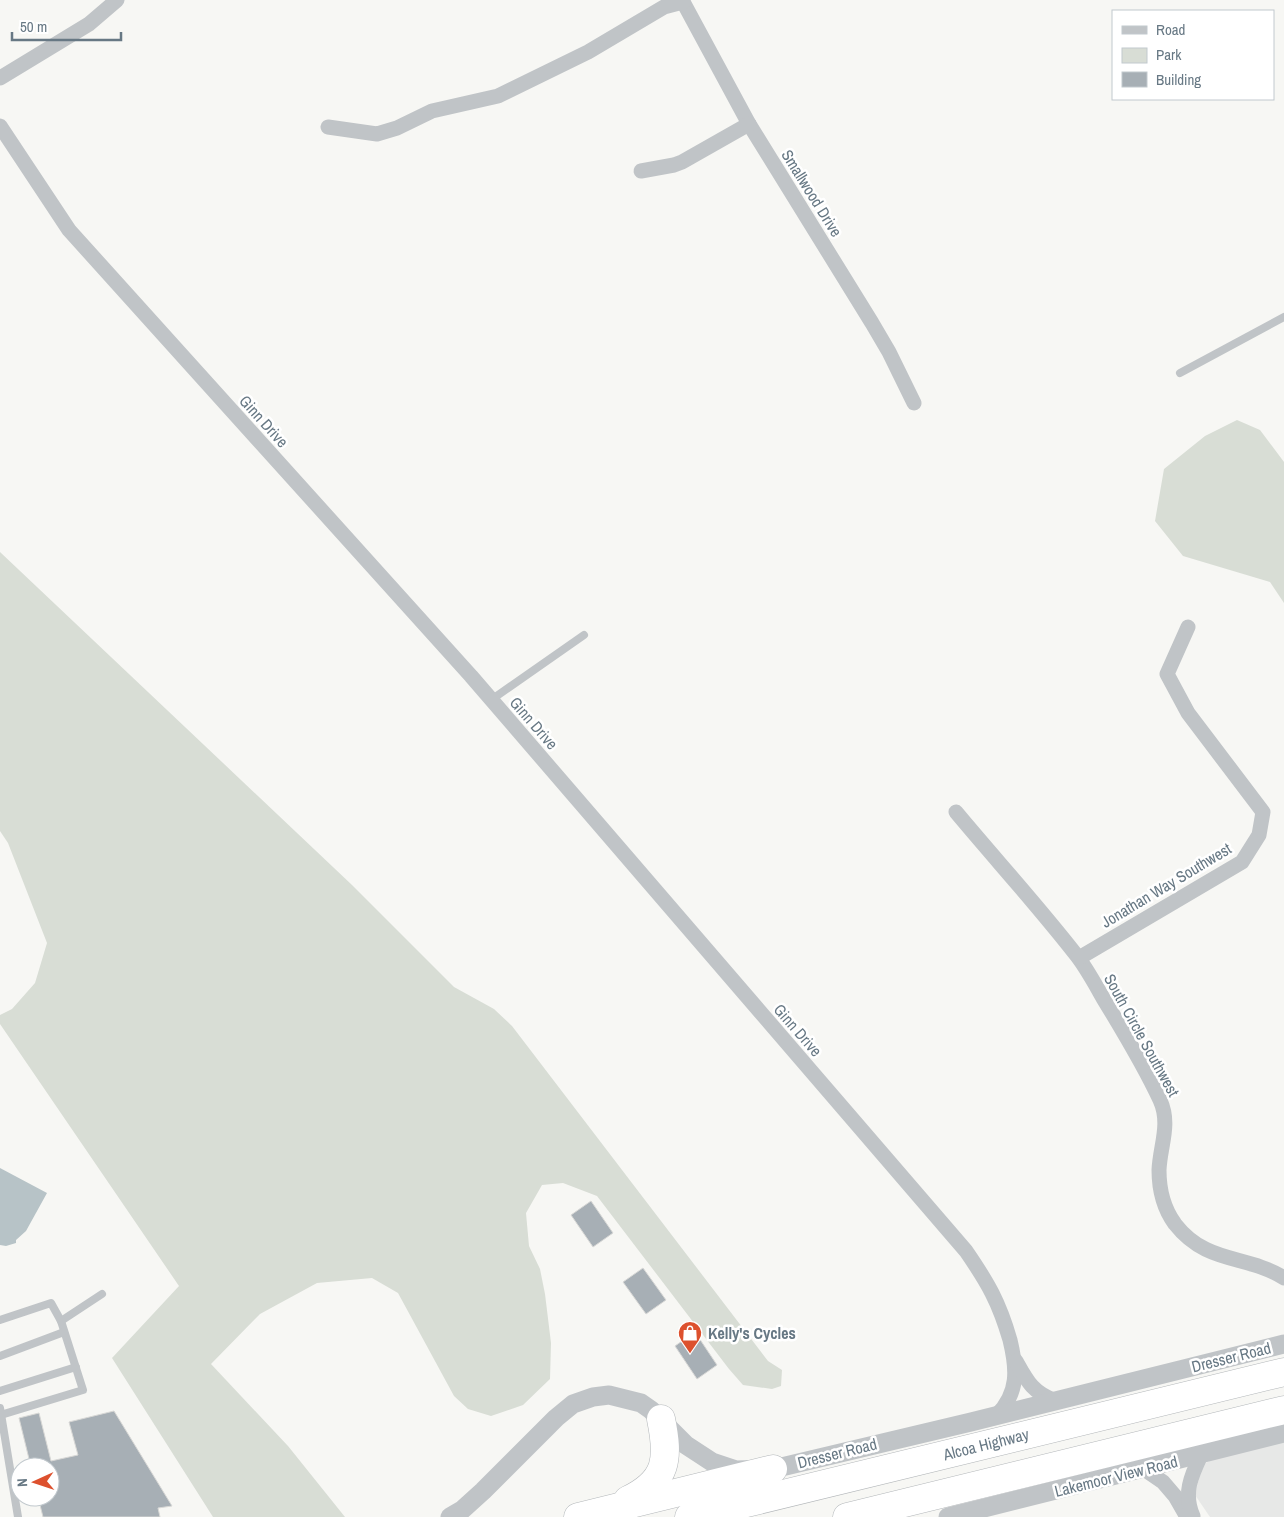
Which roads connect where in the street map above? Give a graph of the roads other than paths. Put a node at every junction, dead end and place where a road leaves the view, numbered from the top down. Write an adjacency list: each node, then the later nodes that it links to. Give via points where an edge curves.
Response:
1 (117, 0): 3 (street, via 89,24)
2 (682, 1): 4 (street, Smallwood Drive); 6 (street, via 664,7 588,52 498,96 432,111 376,134)
3 (0, 78)
4 (749, 124): 7 (street, via 682,162); 10 (street, Smallwood Drive, via 872,323)
5 (0, 126): 13 (street, Ginn Drive, via 69,230)
6 (328, 127)
7 (641, 171)
8 (1284, 317): 9 (lane)
9 (1180, 373)
10 (914, 403)
11 (1188, 627): 15 (street, Jonathan Way Southwest, via 1167,674 1188,713 1263,812 1259,835 1242,862)
12 (584, 634): 13 (lane)
13 (491, 700): 23 (street, Ginn Drive, via 966,1251 996,1298)
14 (956, 812): 15 (street, South Circle Southwest)
15 (1079, 958): 16 (street, South Circle Southwest, via 1128,1038 1161,1102 1166,1117 1159,1170 1167,1211 1175,1224 1190,1240 1209,1252 1267,1268)
16 (1284, 1278)
17 (102, 1294): 19 (lane)
18 (0, 1320): 19 (lane, via 51,1303)
19 (60, 1321): 20 (lane)
20 (64, 1332): 22 (lane); 24 (lane)
21 (1284, 1344): 27 (street, Dresser Road)
22 (0, 1356)
23 (1015, 1360): 27 (street, Ginn Drive, via 1029,1384 1044,1397); 30 (street, Ginn Drive, via 1015,1383 1010,1399)
24 (76, 1367): 26 (lane); 29 (lane, via 83,1390)
25 (1284, 1372): 40 (highway, Alcoa Highway)
26 (0, 1391)
27 (1056, 1401): 30 (street, Dresser Road)
28 (1284, 1410): 41 (highway)
29 (1, 1411): 37 (lane)
30 (997, 1415): 34 (street, Dresser Road)
31 (661, 1419): 34 (street, Dresser Road, via 686,1445 712,1462 736,1470); 36 (highway, via 666,1442 666,1461 662,1470 652,1485 639,1495); 38 (street, Dresser Road, via 641,1403 609,1395 573,1404 462,1510)
32 (1284, 1433): 33 (street, Lakemoor View Road)
33 (1200, 1455): 35 (street, Lakemoor View Road); 44 (street, via 1187,1498)
34 (773, 1469): 36 (highway)
35 (1144, 1469): 42 (street, Lakemoor View Road); 43 (street, via 1163,1482)
36 (612, 1508): 39 (highway)
37 (18, 1517)
38 (450, 1517)
39 (578, 1517)
40 (689, 1517)
41 (847, 1517)
42 (948, 1517)
43 (1187, 1517)
44 (1194, 1517)

